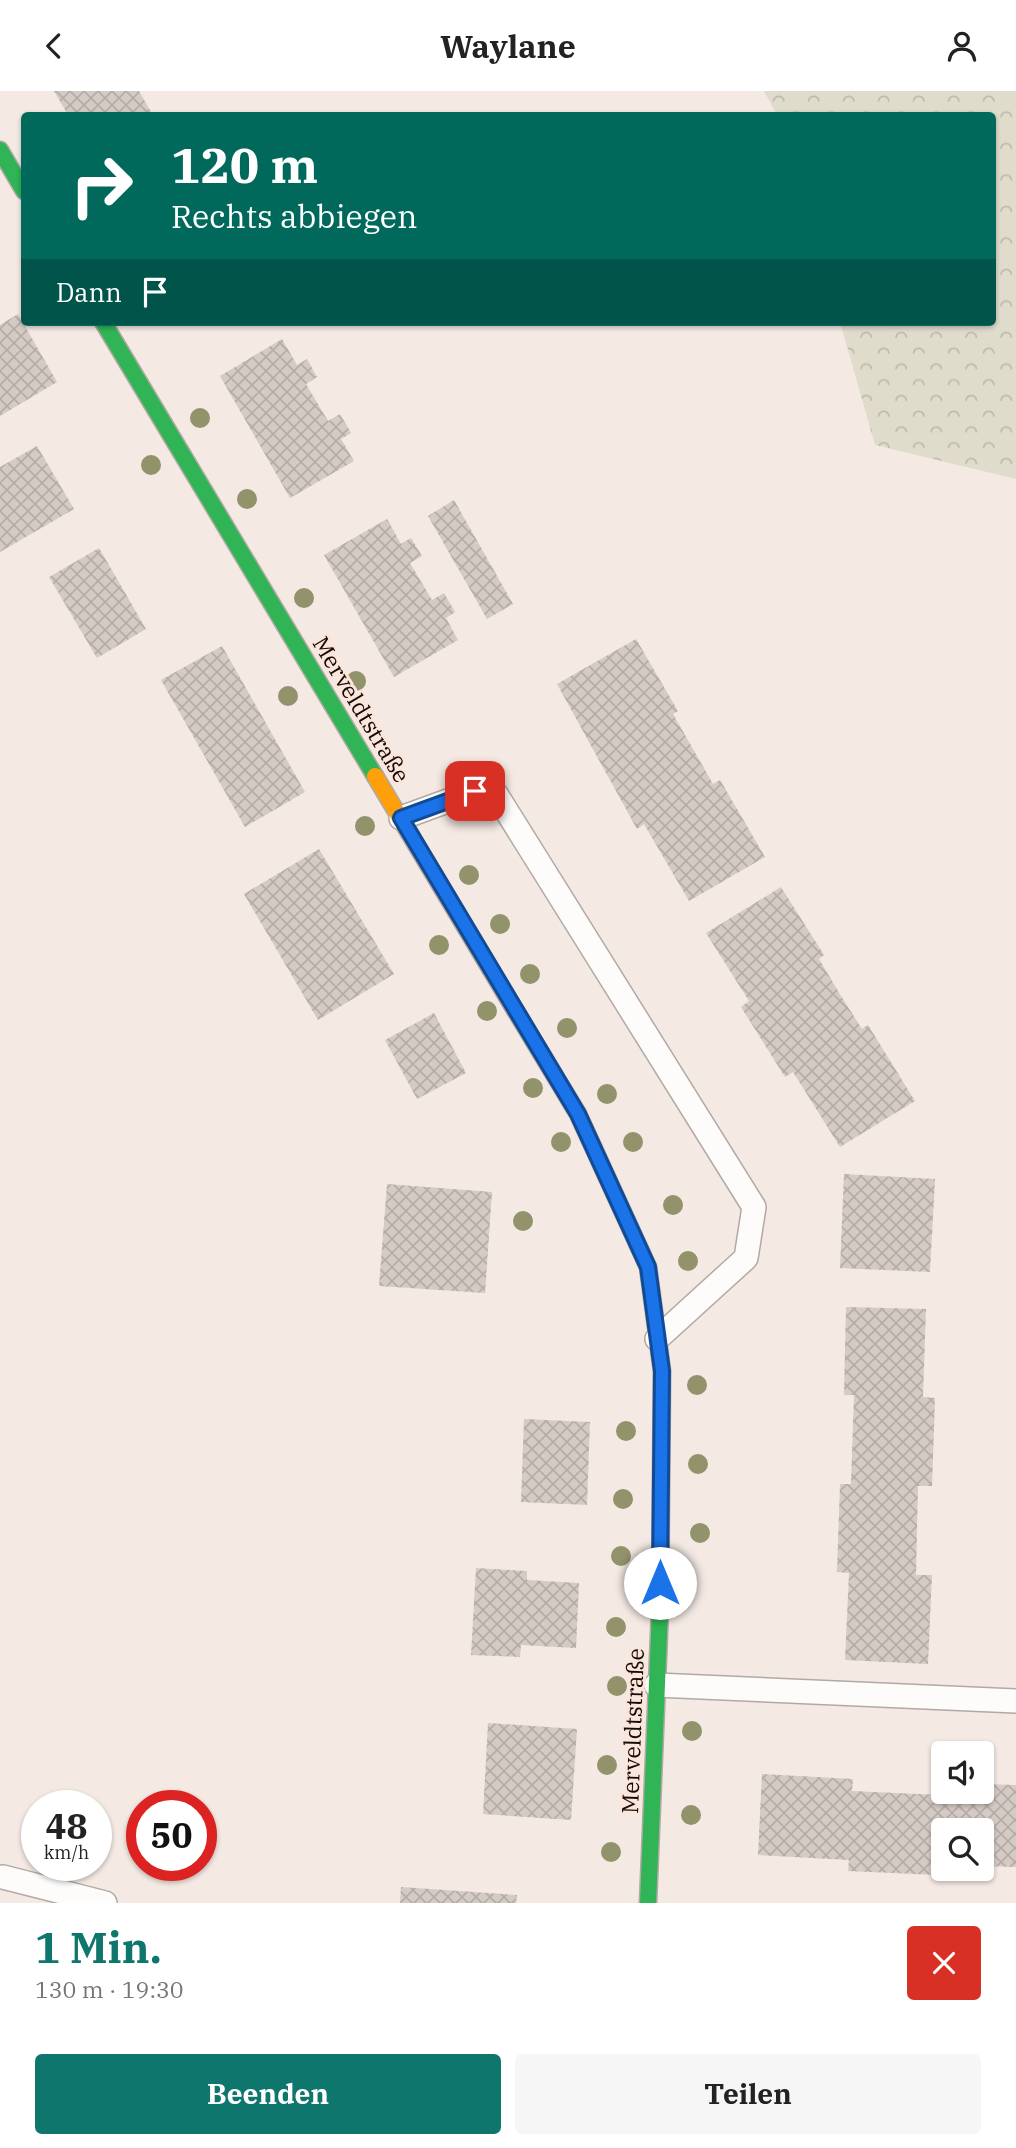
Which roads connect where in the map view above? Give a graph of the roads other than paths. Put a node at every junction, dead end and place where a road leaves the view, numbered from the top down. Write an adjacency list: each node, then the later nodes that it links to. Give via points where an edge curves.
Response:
1 (0, 150): 2 (main road)
2 (21, 186)
3 (105, 326): 4 (main road, Merveldtstraße)
4 (401, 818): 5 (main road, Merveldtstraße, via 578,1114 648,1267); 5 (lane, via 475,791 496,794 754,1207 746,1258)
5 (657, 1339): 6 (main road, Merveldtstraße, via 662,1371)
6 (656, 1685): 7 (lane); 10 (main road, Merveldtstraße)
7 (1016, 1701)
8 (3, 1877): 9 (lane)
9 (105, 1903)
10 (648, 1903)

